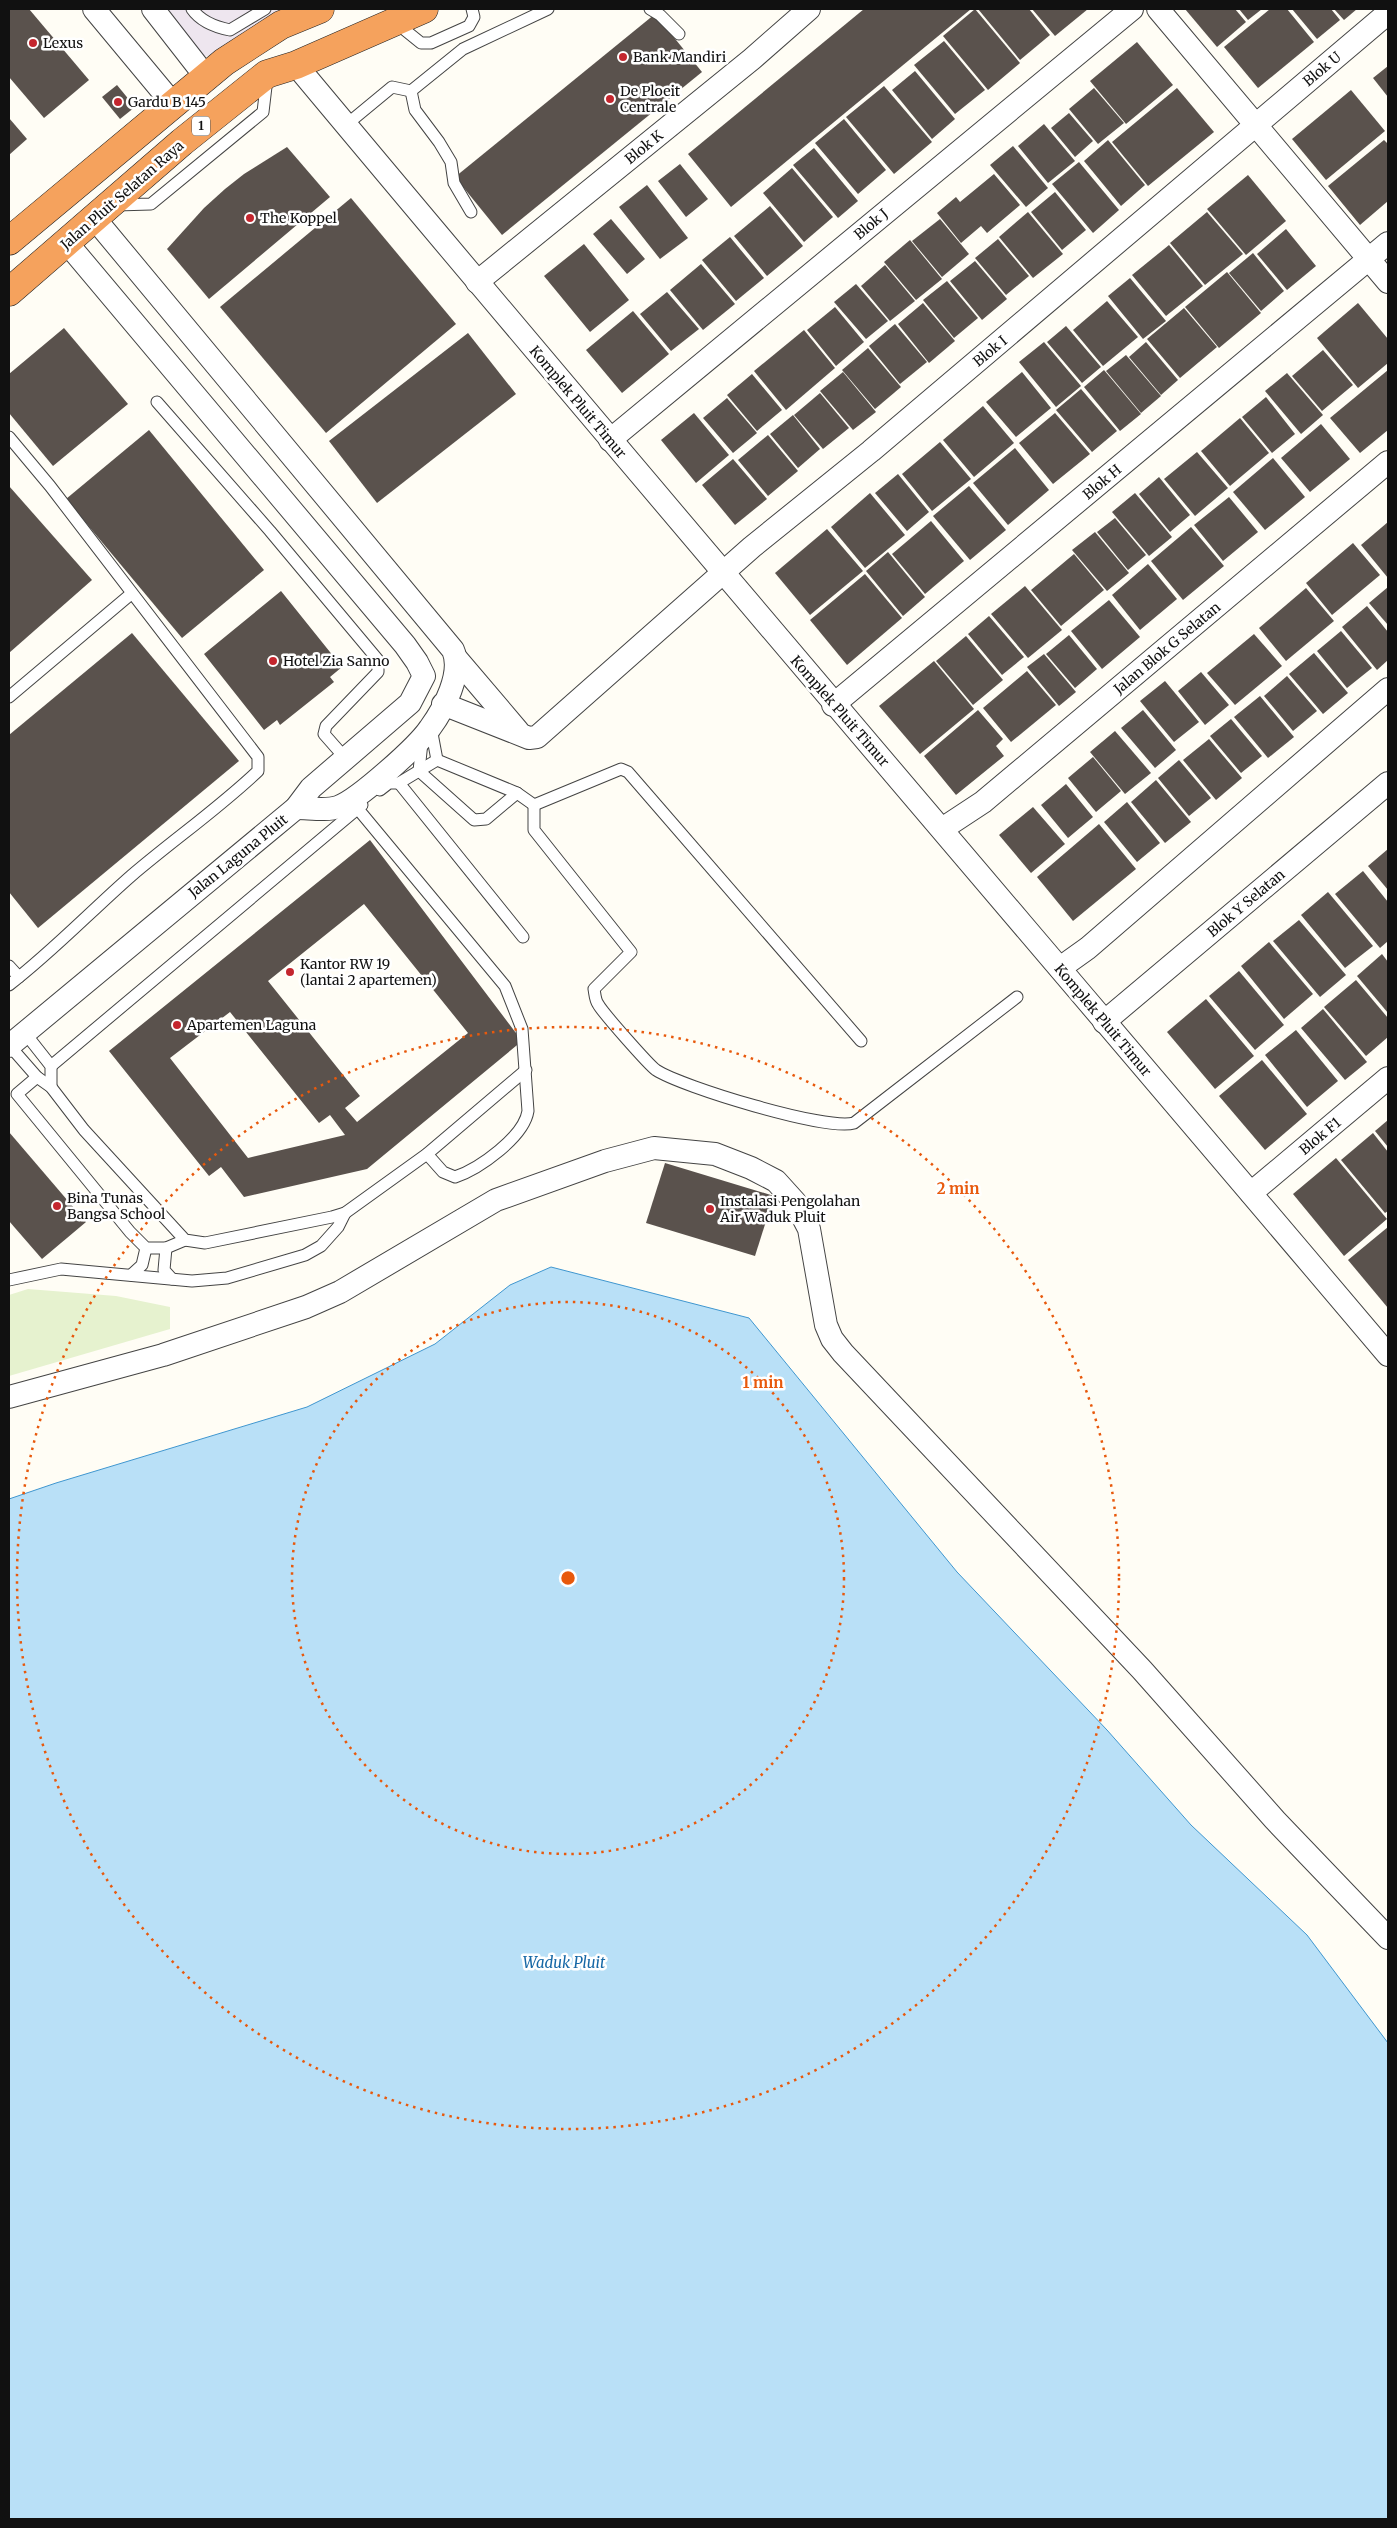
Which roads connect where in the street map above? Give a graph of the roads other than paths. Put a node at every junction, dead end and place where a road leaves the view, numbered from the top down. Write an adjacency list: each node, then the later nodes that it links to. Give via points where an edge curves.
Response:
1 (94, 9): 18 (street)
2 (153, 9): 16 (street)
3 (192, 9): 4 (lane, via 213,27 230,30)
4 (265, 9)
5 (320, 9): 16 (highway, via 281,26)
6 (472, 9): 12 (lane, via 474,17 469,26 431,42 421,42)
7 (548, 9): 17 (lane, via 463,49)
8 (650, 9): 14 (lane)
9 (808, 9): 27 (street, Blok K, via 744,66)
10 (1132, 9): 34 (street, Blok J)
11 (1158, 9): 20 (street)
12 (414, 13): 15 (highway, Jalan Pluit Selatan Raya / 1)
13 (1388, 13): 20 (street, Blok U)
14 (679, 34)
15 (296, 65): 19 (street, Komplek Pluit Timur); 21 (highway, Jalan Pluit Selatan Raya / 1, via 267,74)
16 (206, 77): 18 (highway)
17 (411, 91): 19 (lane, via 392,87); 22 (lane, via 415,110 451,162 454,183)
18 (173, 104): 23 (highway)
19 (346, 125): 27 (street, Komplek Pluit Timur)
20 (1256, 125): 26 (street); 36 (street, Blok I)
21 (103, 212): 25 (highway, Jalan Pluit Selatan Raya / 1); 30 (street)
22 (471, 212)
23 (9, 242)
24 (1388, 242): 26 (street, Blok H)
25 (67, 243): 29 (highway, Jalan Pluit Selatan Raya / 1); 32 (street)
26 (1369, 259): 28 (street); 42 (street, Blok H)
27 (477, 282): 34 (street, Komplek Pluit Timur)
28 (1388, 282)
29 (9, 292)
30 (233, 385): 32 (street); 38 (street, via 453,650)
31 (157, 402): 45 (lane, via 378,660 378,672 326,726 324,734)
32 (204, 409): 45 (street, Jalan Laguna Pluit, via 404,645 424,676 410,703)
33 (9, 437): 37 (lane)
34 (610, 440): 36 (street, Komplek Pluit Timur)
35 (1388, 462): 54 (street, Jalan Blok G Selatan, via 983,802)
36 (722, 573): 42 (street, Komplek Pluit Timur); 44 (street, Blok I, via 537,737)
37 (132, 594): 40 (lane); 58 (lane, via 258,757 258,771 132,876)
38 (456, 658): 41 (street, via 452,685); 44 (street)
39 (1388, 689): 57 (street, via 1088,948)
40 (9, 697)
41 (443, 704): 43 (street); 44 (street)
42 (834, 705): 54 (street, Komplek Pluit Timur)
43 (427, 732): 46 (lane); 47 (lane); 52 (street, via 371,785 338,807)
44 (520, 734)
45 (346, 759): 52 (street, Jalan Laguna Pluit, via 311,788)
46 (437, 760): 47 (lane); 50 (lane)
47 (419, 771): 48 (lane); 50 (lane, via 474,820 486,819)
48 (399, 783): 53 (lane, via 389,783); 55 (lane)
49 (1388, 783): 61 (street, Blok Y Selatan)
50 (517, 793): 51 (lane)
51 (534, 805): 60 (lane, via 534,830 631,952 594,989 598,1004 656,1070 712,1093 841,1126 854,1123); 63 (lane, via 621,769 628,772)
52 (296, 808): 62 (street, Jalan Laguna Pluit)
53 (358, 809): 64 (lane); 65 (lane, via 505,986 520,1021)
54 (942, 828): 57 (street, Komplek Pluit Timur)
55 (524, 936)
56 (9, 966): 58 (lane)
57 (1060, 968): 61 (street, Komplek Pluit Timur)
58 (19, 977): 59 (lane)
59 (9, 985)
60 (1017, 997)
61 (1104, 1022): 70 (street, Komplek Pluit Timur)
62 (14, 1041): 64 (lane); 66 (lane)
63 (861, 1041)
64 (51, 1066): 68 (lane)
65 (526, 1070): 69 (lane); 69 (lane, via 527,1119 509,1143 455,1178 443,1172)
66 (37, 1077): 68 (lane); 73 (lane, via 17,1094)
67 (1388, 1078): 70 (street, Blok F1)
68 (52, 1087): 72 (lane, via 84,1130)
69 (427, 1154): 71 (lane)
70 (1251, 1193): 78 (street, Komplek Pluit Timur)
71 (346, 1213): 72 (lane, via 224,1240 205,1243); 76 (lane, via 321,1246 305,1255 227,1278)
72 (185, 1240): 74 (lane)
73 (146, 1248): 74 (lane); 75 (lane, via 142,1265)
74 (166, 1248): 76 (lane, via 164,1270)
75 (131, 1275): 76 (lane); 77 (lane, via 61,1268)
76 (172, 1279)
77 (9, 1280)
78 (1388, 1355)
79 (9, 1397): 80 (street, via 163,1355 306,1307 340,1292 496,1200 605,1161 654,1148 716,1154 776,1182 795,1202 809,1229 826,1325 843,1353 1142,1670 1275,1820)
80 (1388, 1938)

